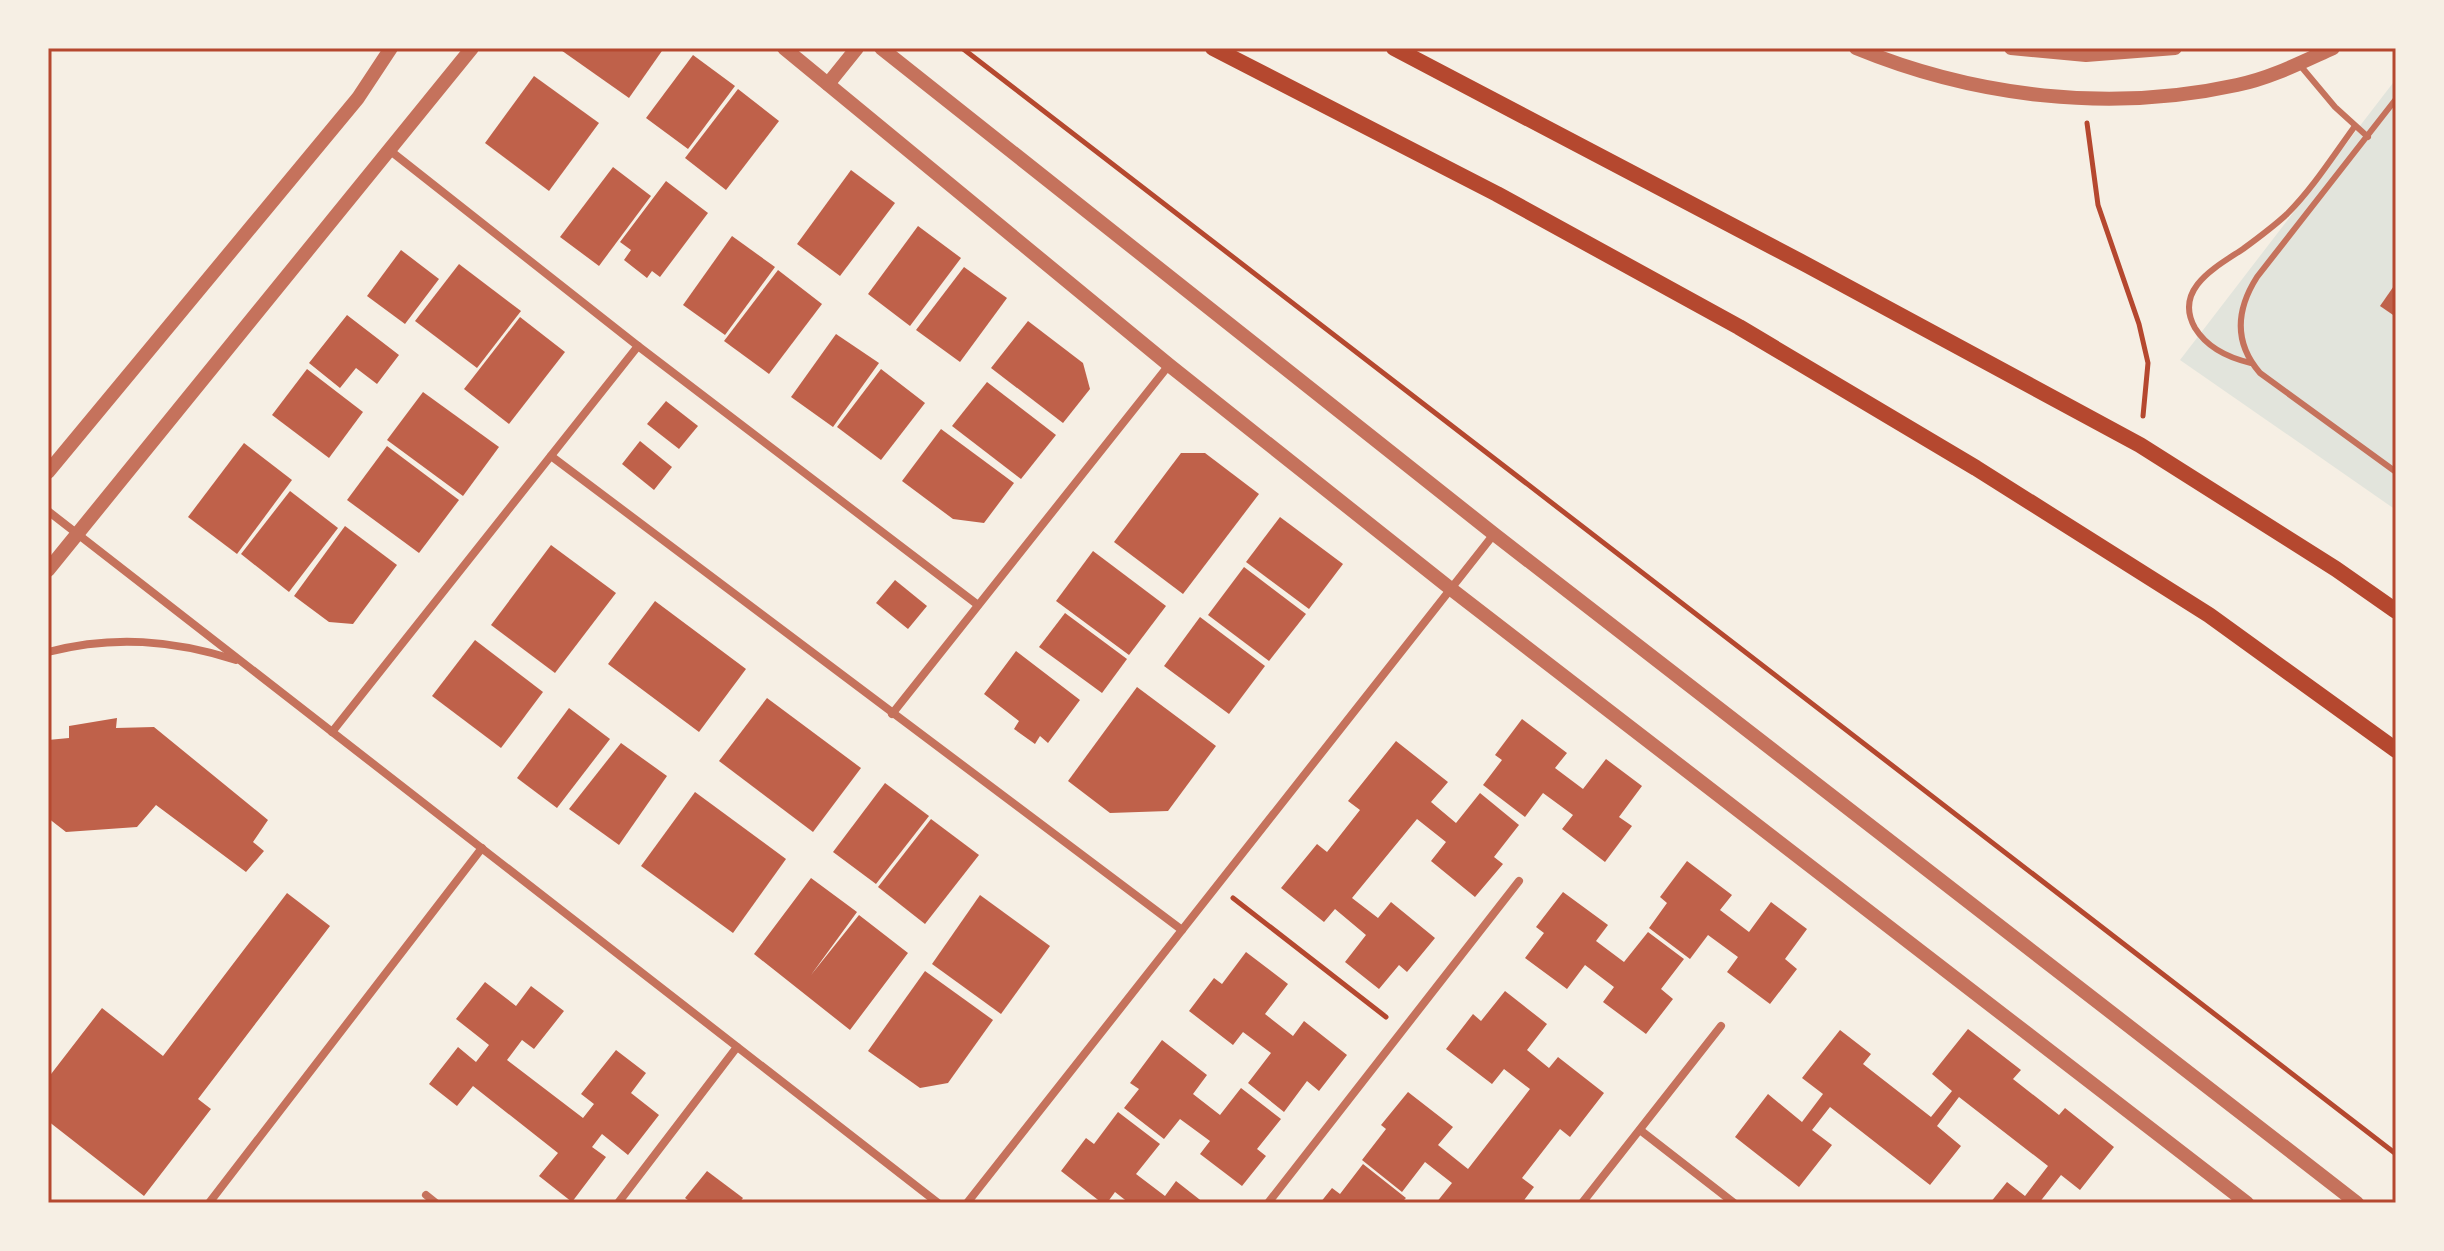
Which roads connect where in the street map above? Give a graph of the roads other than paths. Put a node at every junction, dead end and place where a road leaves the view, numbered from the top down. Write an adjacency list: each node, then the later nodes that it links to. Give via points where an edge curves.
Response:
1 (391, 48): 22 (street, via 358,98)
2 (472, 48): 17 (street)
3 (784, 48): 13 (street)
4 (857, 48): 13 (street)
5 (881, 48): 26 (street)
6 (1213, 48): 35 (main road, via 1497,194 1805,366 2209,615)
7 (1394, 48): 30 (main road, via 2140,445)
8 (1856, 48): 12 (street, via 1966,83 2085,99 2212,90)
9 (2011, 48): 10 (street, via 2086,55)
10 (2175, 48)
11 (2333, 48): 12 (street)
12 (2299, 63): 15 (lane)
13 (828, 84): 20 (street)
14 (2396, 99): 16 (lane)
15 (2355, 126): 16 (lane); 19 (lane, via 2297,204 2271,229 2208,272 2189,298 2196,329 2207,343)
16 (2368, 137): 19 (lane, via 2248,291 2240,322)
17 (388, 149): 18 (street); 25 (street)
18 (638, 346): 21 (street); 29 (street)
19 (2251, 363): 23 (lane)
20 (1169, 365): 28 (street); 29 (street)
21 (551, 456): 33 (street); 34 (street)
22 (48, 472)
23 (2396, 472)
24 (48, 511): 25 (street)
25 (76, 534): 27 (street); 32 (street)
26 (1494, 534): 28 (street); 52 (street)
27 (48, 570)
28 (1451, 589): 38 (street); 51 (street)
29 (978, 605): 33 (street)
30 (2396, 611)
31 (48, 652): 32 (street, via 117,640 160,642)
32 (243, 663): 34 (street)
33 (892, 714): 38 (street)
34 (332, 732): 36 (street)
35 (2396, 750)
36 (482, 848): 40 (street); 43 (street)
37 (1519, 881): 48 (street)
38 (1182, 930): 47 (street)
39 (1721, 1026): 41 (street)
40 (737, 1047): 45 (street); 46 (street)
41 (1640, 1130): 49 (street); 50 (street)
42 (426, 1195): 44 (street)
43 (209, 1203)
44 (436, 1203)
45 (618, 1203)
46 (938, 1203)
47 (967, 1203)
48 (1268, 1203)
49 (1582, 1203)
50 (1734, 1203)
51 (2247, 1203)
52 (2357, 1203)

